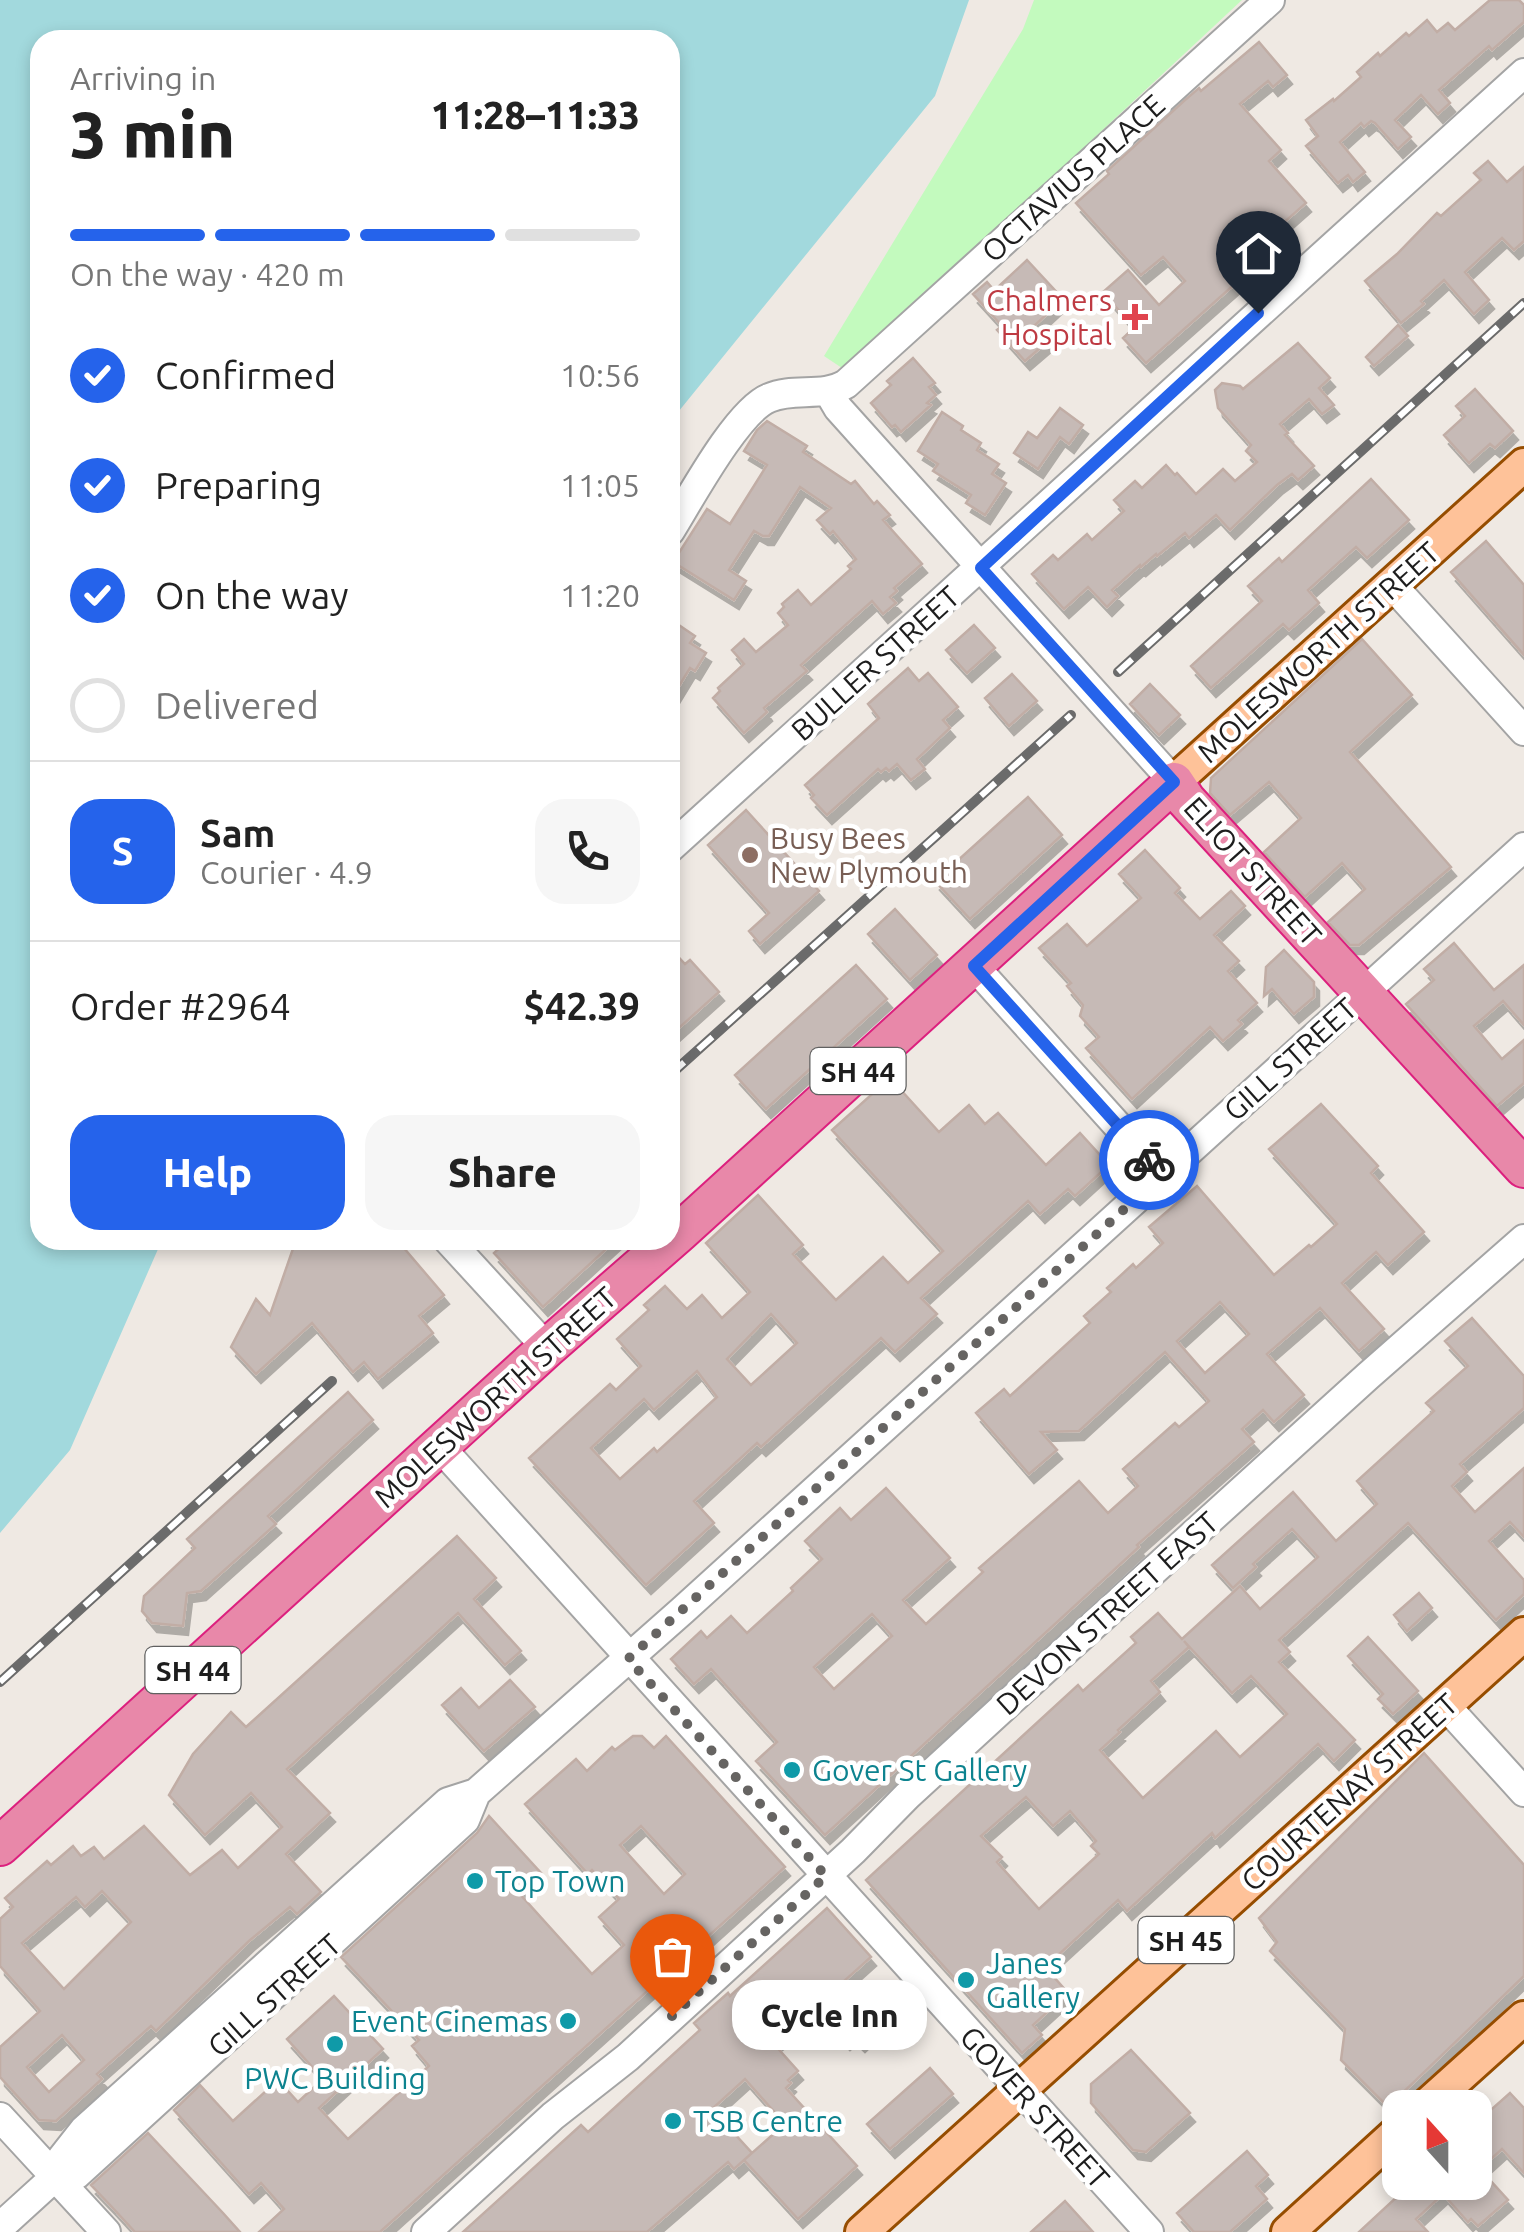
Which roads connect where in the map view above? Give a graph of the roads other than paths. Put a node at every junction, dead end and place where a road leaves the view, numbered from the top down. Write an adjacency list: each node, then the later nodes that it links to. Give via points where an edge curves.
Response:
1 (1270, 0): 3 (street, OCTAVIUS PLACE, via 846,384)
2 (1524, 73): 6 (street, BULLER STREET)
3 (828, 391): 5 (street, via 780,394 753,407); 6 (street, ELIOT STREET)
4 (1524, 465): 7 (main road, MOLESWORTH STREET)
5 (680, 514)
6 (981, 568): 9 (street, ELIOT STREET); 10 (street, BULLER STREET)
7 (1392, 585): 8 (street); 9 (main road, MOLESWORTH STREET)
8 (1524, 731)
9 (1174, 782): 12 (highway, MOLESWORTH STREET / SH 44); 13 (highway, ELIOT STREET)
10 (680, 839)
11 (1524, 847): 13 (street, GILL STREET)
12 (974, 966): 15 (street); 16 (highway, MOLESWORTH STREET / SH 44)
13 (1364, 993): 14 (highway, ELIOT STREET); 15 (street, GILL STREET)
14 (1524, 1168)
15 (1162, 1175): 23 (street, GILL STREET)
16 (680, 1232)
17 (1524, 1240): 27 (street, DEVON STREET EAST, via 1054,1661)
18 (457, 1250): 20 (street)
19 (659, 1250): 20 (highway, MOLESWORTH STREET / SH 44)
20 (547, 1348): 21 (highway, MOLESWORTH STREET / SH 44)
21 (440, 1447): 23 (street, GOVER STREET); 26 (highway, MOLESWORTH STREET / SH 44)
22 (1524, 1634): 24 (main road, COURTENAY STREET / SH 45)
23 (628, 1659): 27 (street, GOVER STREET); 33 (street, GILL STREET, via 476,1793 465,1820 76,2175)
24 (1444, 1705): 25 (street); 29 (main road, COURTENAY STREET / SH 45)
25 (1524, 1792)
26 (0, 1846)
27 (826, 1876): 29 (street, GOVER STREET); 36 (street, DEVON STREET EAST)
28 (1524, 2018): 30 (main road)
29 (1021, 2090): 37 (main road, COURTENAY STREET / SH 45); 38 (street, GOVER STREET)
30 (1444, 2090)
31 (0, 2117): 33 (street)
32 (1382, 2146): 39 (main road)
33 (56, 2177): 34 (street, GILL STREET); 35 (street)
34 (0, 2227)
35 (106, 2232)
36 (426, 2232)
37 (862, 2232)
38 (1149, 2232)
39 (1288, 2232)

